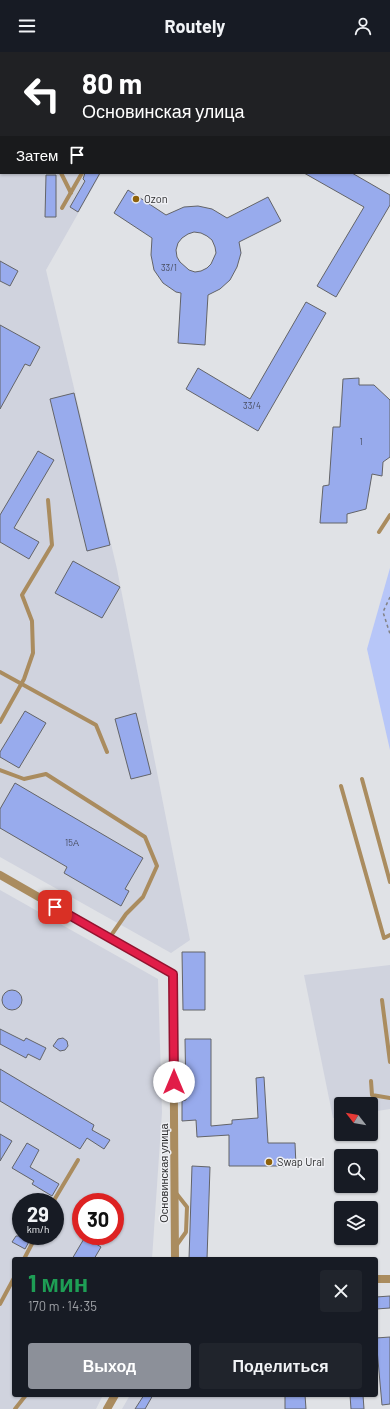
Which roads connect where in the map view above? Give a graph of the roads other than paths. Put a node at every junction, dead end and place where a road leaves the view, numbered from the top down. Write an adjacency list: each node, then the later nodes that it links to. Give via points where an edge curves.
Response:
1 (61, 174): 3 (lane)
2 (81, 174): 3 (lane)
3 (70, 193): 4 (lane)
4 (62, 208)
5 (48, 500): 9 (lane, via 52,545 22,595 32,621 33,653)
6 (390, 516): 7 (lane)
7 (378, 532)
8 (0, 672): 9 (lane)
9 (21, 684): 10 (lane); 11 (lane, via 96,725)
10 (0, 722)
11 (107, 752)
12 (0, 770): 18 (lane, via 24,779 46,774 145,837 157,866 143,897 126,914)
13 (362, 779): 16 (lane)
14 (341, 786): 17 (lane, via 384,938)
15 (0, 875): 18 (street, Основинская улица)
16 (390, 882)
17 (390, 935)
18 (110, 938): 24 (street, Основинская улица, via 173,974)
19 (382, 1000): 20 (lane)
20 (390, 1062)
21 (371, 1081): 22 (lane, via 372,1096)
22 (390, 1098)
23 (78, 1160): 25 (lane)
24 (175, 1190): 27 (street, Основинская улица); 27 (lane, via 186,1206 186,1232)
25 (58, 1193)
26 (31, 1245): 28 (lane)
27 (175, 1248): 29 (street, Основинская улица)
28 (25, 1257)
29 (175, 1257)
30 (378, 1279): 31 (street)
31 (390, 1279)
32 (12, 1282): 33 (lane)
33 (0, 1304)
34 (24, 1397): 36 (lane)
35 (114, 1397): 37 (street)
36 (15, 1409)
37 (107, 1409)

